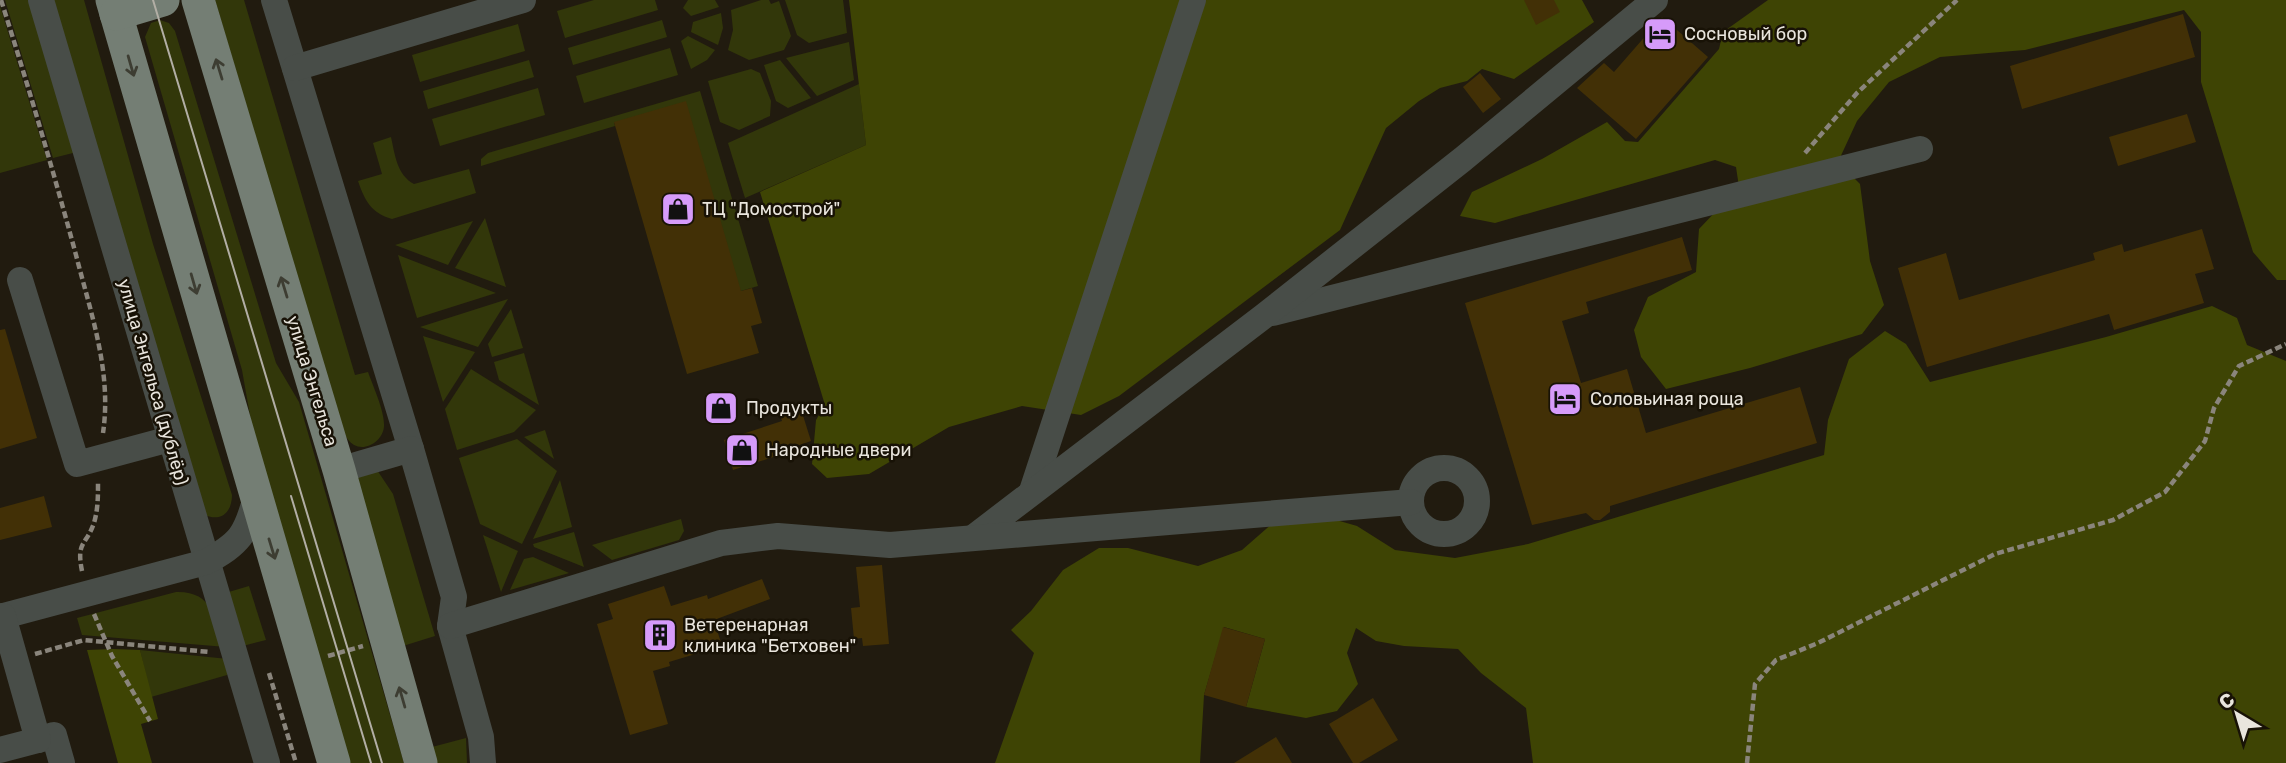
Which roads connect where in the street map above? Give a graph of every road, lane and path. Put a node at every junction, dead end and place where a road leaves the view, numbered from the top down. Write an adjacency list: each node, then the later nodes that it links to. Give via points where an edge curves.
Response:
1 (1, 0): 19 (path, via 52,164 100,348 106,409)
2 (41, 0): 17 (street, улица Энгельса (дублёр))
3 (163, 0): 10 (main road)
4 (198, 0): 20 (main road, улица Энгельса, one-way to 4)
5 (274, 0): 11 (street)
6 (523, 0): 11 (street)
7 (1193, 0): 21 (street)
8 (1655, 0): 15 (street)
9 (1957, 0): 13 (path, via 1857,93)
10 (114, 7): 22 (main road, one-way to 22)
11 (295, 68): 18 (street)
12 (1920, 149): 15 (street)
13 (1804, 154)
14 (20, 280): 19 (street, via 77,464)
15 (1264, 316): 21 (street)
16 (2286, 344): 46 (path, via 2239,366 2214,408 2205,441 2165,492 2113,520 1995,554 1776,660 1755,684)
17 (170, 439): 19 (street); 25 (street, улица Энгельса (дублёр))
18 (411, 449): 20 (street); 29 (street, via 454,597)
19 (99, 458): 26 (path, via 98,506 93,526 80,546)
20 (339, 470): 30 (main road, улица Энгельса)
21 (1032, 491): 24 (street)
22 (256, 498): 25 (street, via 239,540); 34 (main road, one-way to 34)
23 (1410, 502): 24 (street)
24 (974, 537): 29 (street, via 890,545 778,536 721,543)
25 (206, 562): 28 (street); 32 (street, улица Энгельса (дублёр))
26 (82, 571)
27 (92, 610): 31 (path)
28 (1, 617): 33 (street)
29 (450, 626): 45 (street, via 481,737)
30 (385, 640): 34 (path); 44 (main road, улица Энгельса, one-way to 30)
31 (106, 642): 32 (path); 33 (path, via 84,640); 37 (path)
32 (234, 654): 36 (street, улица Энгельса (дублёр))
33 (16, 659): 38 (street)
34 (305, 663): 35 (path); 43 (main road)
35 (270, 673): 36 (path); 42 (path)
36 (243, 681): 41 (street, улица Энгельса (дублёр))
37 (150, 721)
38 (38, 740): 39 (street); 40 (street, via 54,735)
39 (0, 750)
40 (62, 763)
41 (267, 763)
42 (296, 763)
43 (334, 763)
44 (421, 763)
45 (483, 763)
46 (1747, 763)

